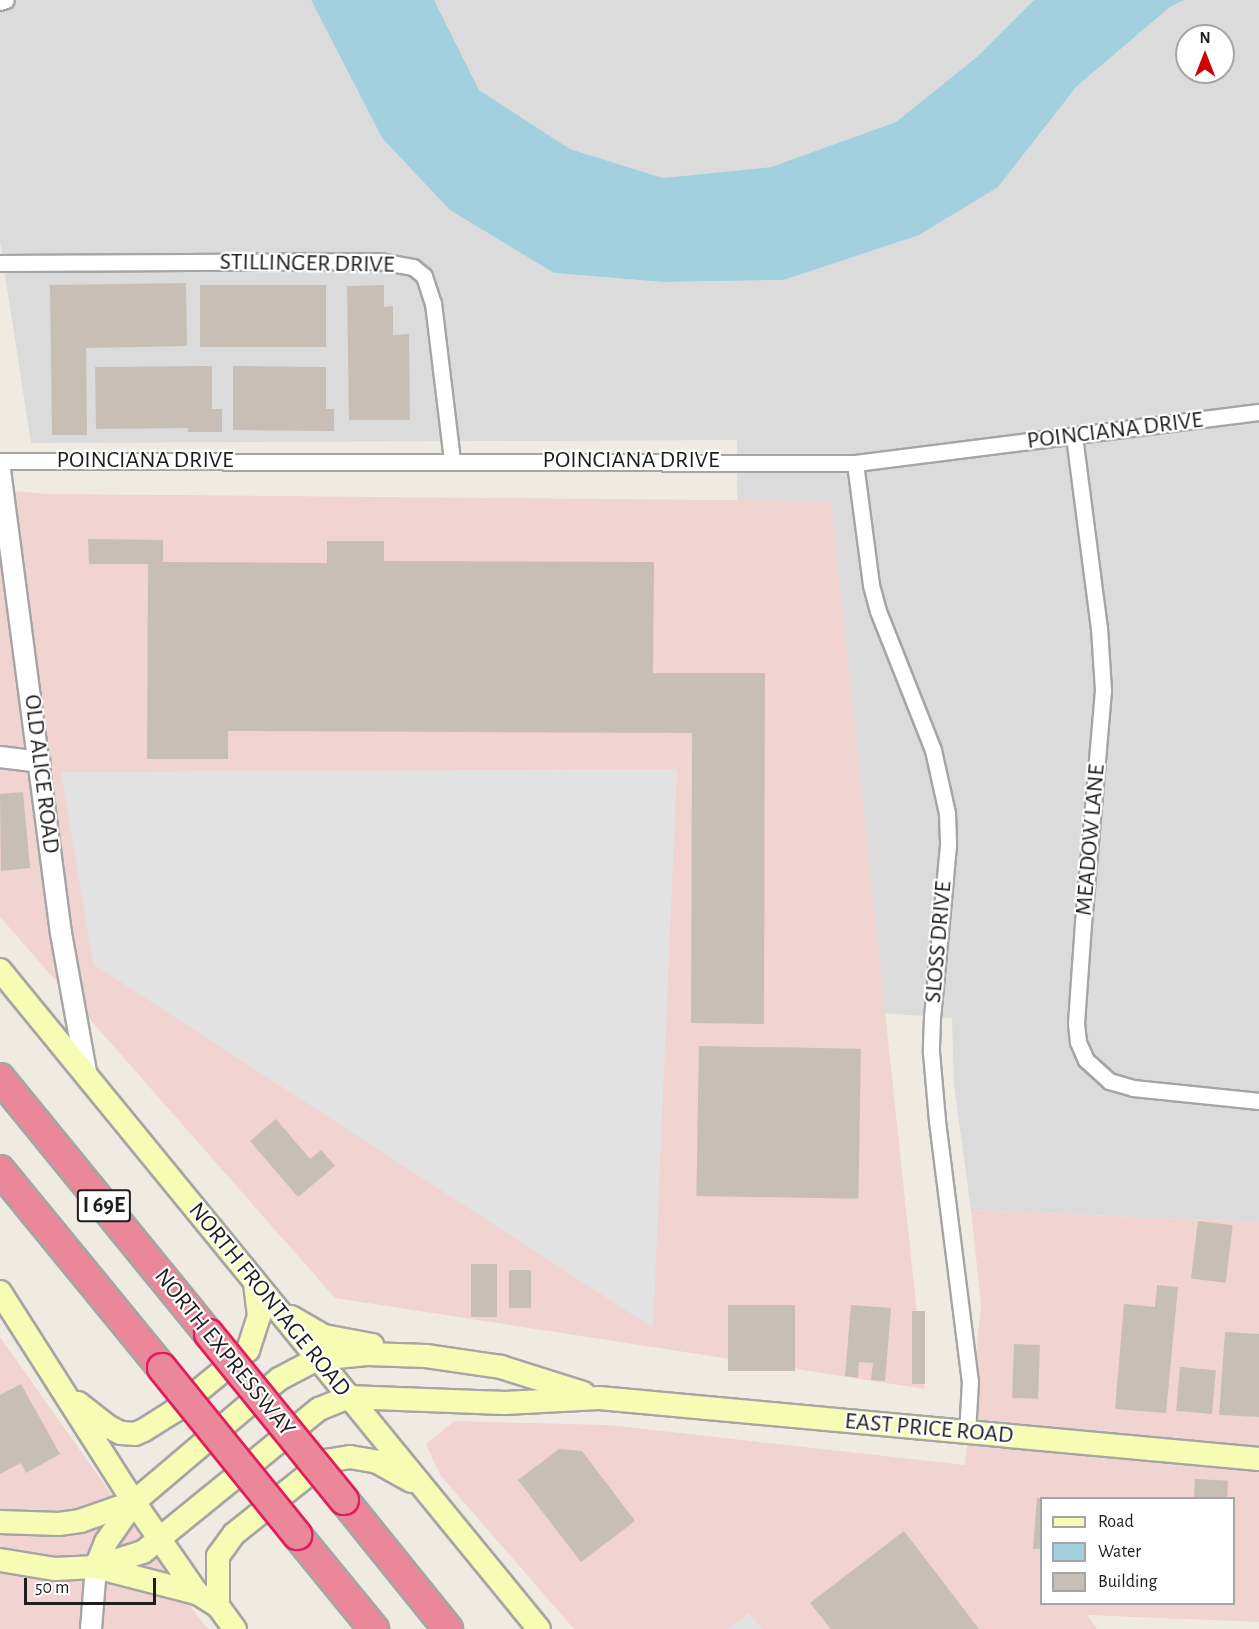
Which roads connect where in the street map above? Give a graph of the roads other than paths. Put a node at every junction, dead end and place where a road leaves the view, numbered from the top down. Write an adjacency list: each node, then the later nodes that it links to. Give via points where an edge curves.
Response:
1 (6, 0): 2 (street)
2 (0, 2)
3 (0, 263): 6 (street, STILLINGER DRIVE, via 379,261 413,267 424,276 434,303)
4 (1259, 412): 5 (street, POINCIANA DRIVE)
5 (1074, 436): 8 (street, POINCIANA DRIVE); 15 (street, MEADOW LANE, via 1099,628 1103,690 1083,923 1078,1042 1086,1060 1109,1081 1133,1088)
6 (452, 460): 7 (street, POINCIANA DRIVE); 8 (street, POINCIANA DRIVE)
7 (0, 461)
8 (855, 463): 25 (street, SLOSS DRIVE, via 871,585 933,750 947,813 948,845 931,1052 970,1381)
9 (0, 470): 11 (street, OLD ALICE ROAD)
10 (0, 757): 11 (street)
11 (40, 762): 13 (street, OLD ALICE ROAD, via 61,933)
12 (0, 970): 13 (main road, NORTH FRONTAGE ROAD)
13 (87, 1077): 17 (main road, NORTH FRONTAGE ROAD)
14 (0, 1078): 38 (highway, NORTH EXPRESSWAY / I 69E, bridge)
15 (1259, 1101)
16 (0, 1170): 37 (highway, I 69E, bridge)
17 (255, 1284): 19 (main road, NORTH FRONTAGE ROAD); 22 (main road, via 259,1316 248,1350 174,1411 144,1430 121,1433 109,1428)
18 (0, 1292): 22 (main road)
19 (280, 1311): 20 (main road, via 324,1336); 21 (main road, NORTH FRONTAGE ROAD)
20 (426, 1356): 21 (main road, EAST PRICE ROAD, via 367,1354); 24 (main road, EAST PRICE ROAD, via 501,1367)
21 (317, 1359): 23 (main road, NORTH FRONTAGE ROAD); 28 (main road, EAST PRICE ROAD, via 279,1379)
22 (62, 1390): 28 (main road)
23 (348, 1397): 24 (main road, EAST PRICE ROAD, via 505,1403); 27 (main road, NORTH FRONTAGE ROAD); 30 (main road, EAST PRICE ROAD, via 319,1409)
24 (599, 1398): 25 (main road, EAST PRICE ROAD)
25 (967, 1433): 26 (main road, EAST PRICE ROAD)
26 (1259, 1459)
27 (426, 1489): 34 (main road, via 377,1462 350,1457 325,1461 234,1534 218,1556); 39 (main road, NORTH FRONTAGE ROAD)
28 (134, 1502): 29 (main road, via 80,1521); 30 (main road); 32 (main road, via 106,1542)
29 (0, 1522)
30 (160, 1539): 32 (main road, EAST PRICE ROAD, via 132,1557); 33 (main road)
31 (0, 1560): 32 (main road, via 55,1569)
32 (96, 1567): 33 (main road); 35 (street)
33 (197, 1593): 34 (main road)
34 (218, 1606): 36 (main road)
35 (91, 1629)
36 (235, 1629)
37 (374, 1629)
38 (448, 1629)
39 (539, 1629)

